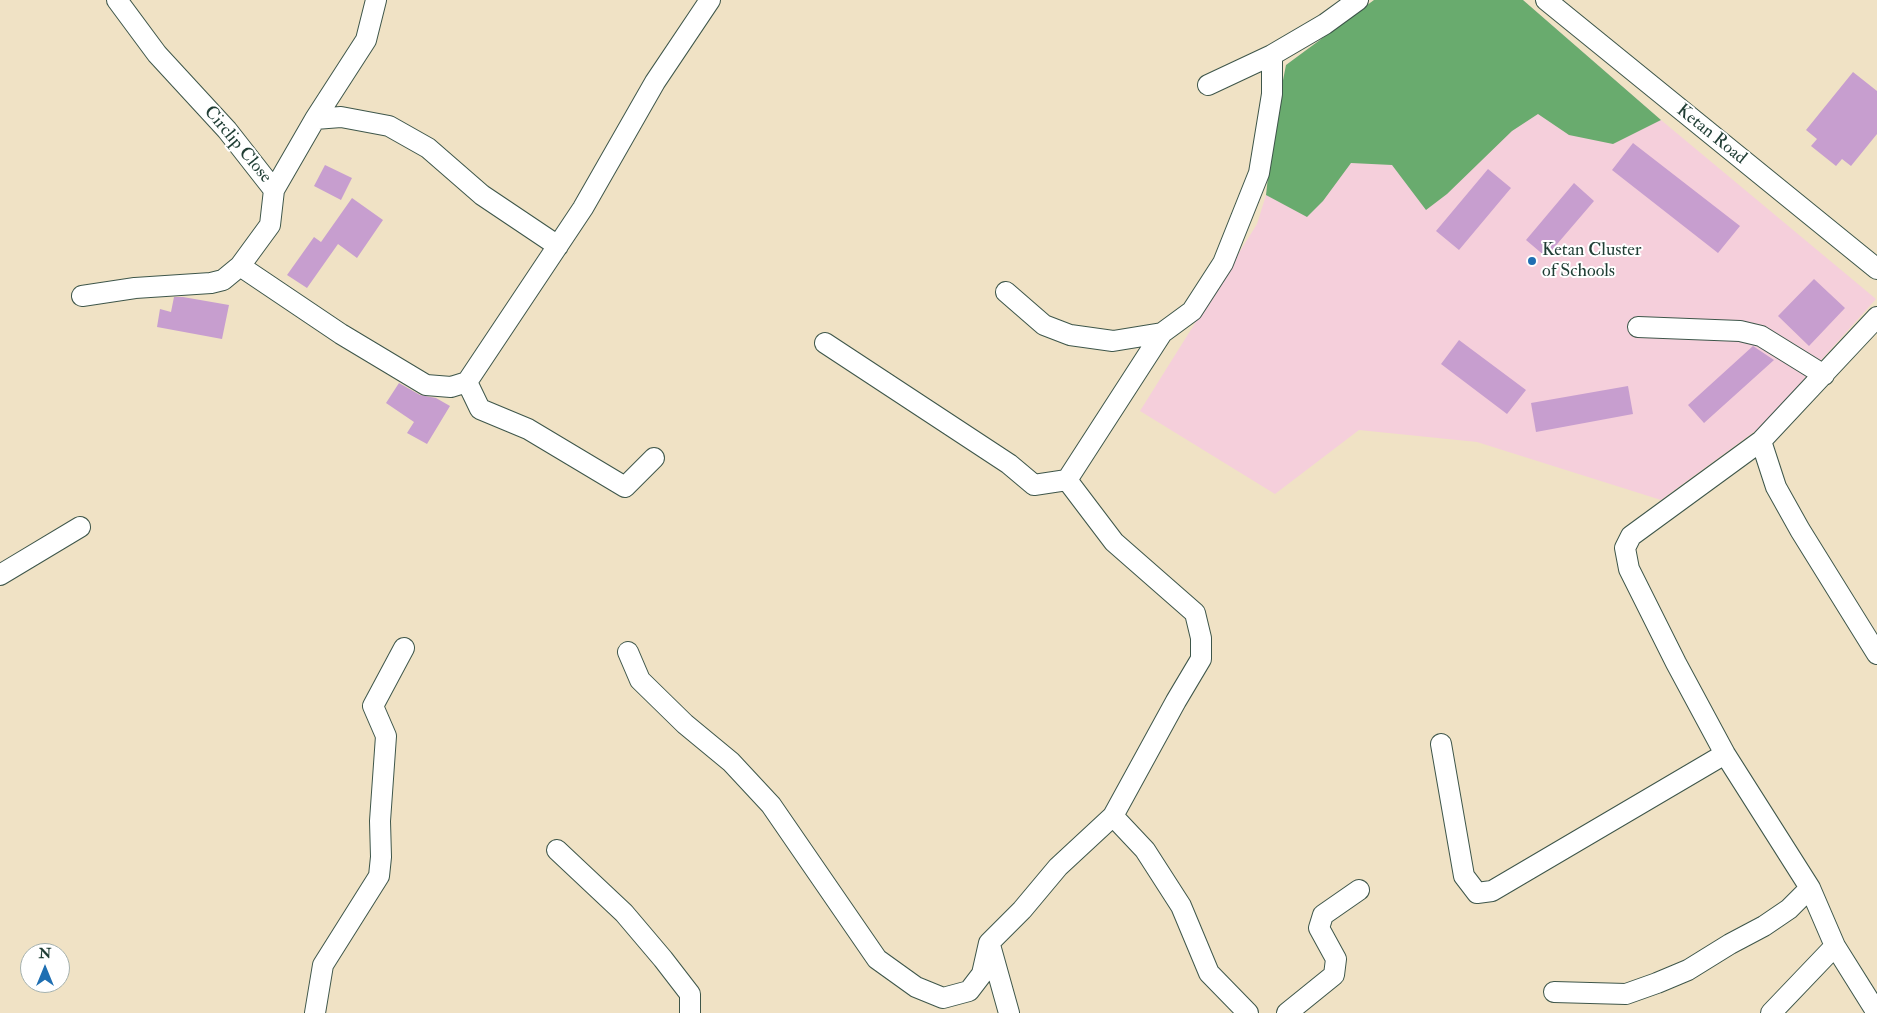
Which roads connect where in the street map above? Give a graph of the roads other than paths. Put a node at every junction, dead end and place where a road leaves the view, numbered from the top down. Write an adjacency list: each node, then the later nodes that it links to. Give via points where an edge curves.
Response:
1 (117, 0): 9 (street, Circlip Close, via 157,54 227,130)
2 (376, 0): 8 (street, via 366,40)
3 (710, 0): 10 (street, via 655,82)
4 (1358, 0): 6 (street)
5 (1546, 0): 12 (street, Ketan Road)
6 (1272, 55): 7 (street); 17 (street, via 1272,94 1259,173 1223,263 1192,310)
7 (1208, 85)
8 (315, 119): 9 (street); 10 (street, via 340,117 389,126 428,148 482,196)
9 (274, 190): 11 (street, Circlip Close, via 270,225)
10 (558, 246): 20 (street)
11 (240, 266): 14 (street, Circlip Close, via 223,280 211,283 135,288); 20 (street, via 341,334 426,385 451,387)
12 (1877, 269)
13 (1006, 292): 17 (street, via 1044,325 1070,335 1113,341)
14 (82, 296)
15 (1877, 317): 19 (street)
16 (1638, 327): 19 (street, via 1755,333)
17 (1162, 333): 23 (street)
18 (825, 343): 23 (street, via 1009,464 1034,485)
19 (1824, 374): 21 (street)
20 (468, 382): 22 (street, via 480,409 528,429 625,487)
21 (1761, 442): 28 (street, via 1783,501); 30 (street, via 1631,536 1625,548 1629,569)
22 (654, 458)
23 (1067, 480): 31 (street, via 1114,542 1195,613 1201,638 1201,659)
24 (80, 527): 25 (street)
25 (0, 575)
26 (404, 648): 38 (street, via 373,706 386,736 379,876 323,965)
27 (628, 652): 35 (street, via 640,680 685,724 731,762 770,805 877,959 916,987 943,998 969,991 982,974)
28 (1877, 654)
29 (1441, 744): 30 (street, via 1464,876 1477,893 1492,891)
30 (1725, 754): 33 (street)
31 (1113, 816): 35 (street, via 1058,867); 41 (street, via 1145,850 1181,906 1209,973)
32 (557, 850): 39 (street, via 624,913 664,959 690,994)
33 (1810, 888): 36 (street); 37 (street, via 1789,909 1764,926 1688,970 1657,983 1626,994)
34 (1359, 890): 42 (street, via 1323,915 1319,928 1336,959 1334,975)
35 (989, 943): 40 (street)
36 (1835, 946): 43 (street); 44 (street)
37 (1554, 992)
38 (315, 1013)
39 (690, 1013)
40 (1009, 1013)
41 (1248, 1013)
42 (1287, 1013)
43 (1771, 1013)
44 (1877, 1013)

